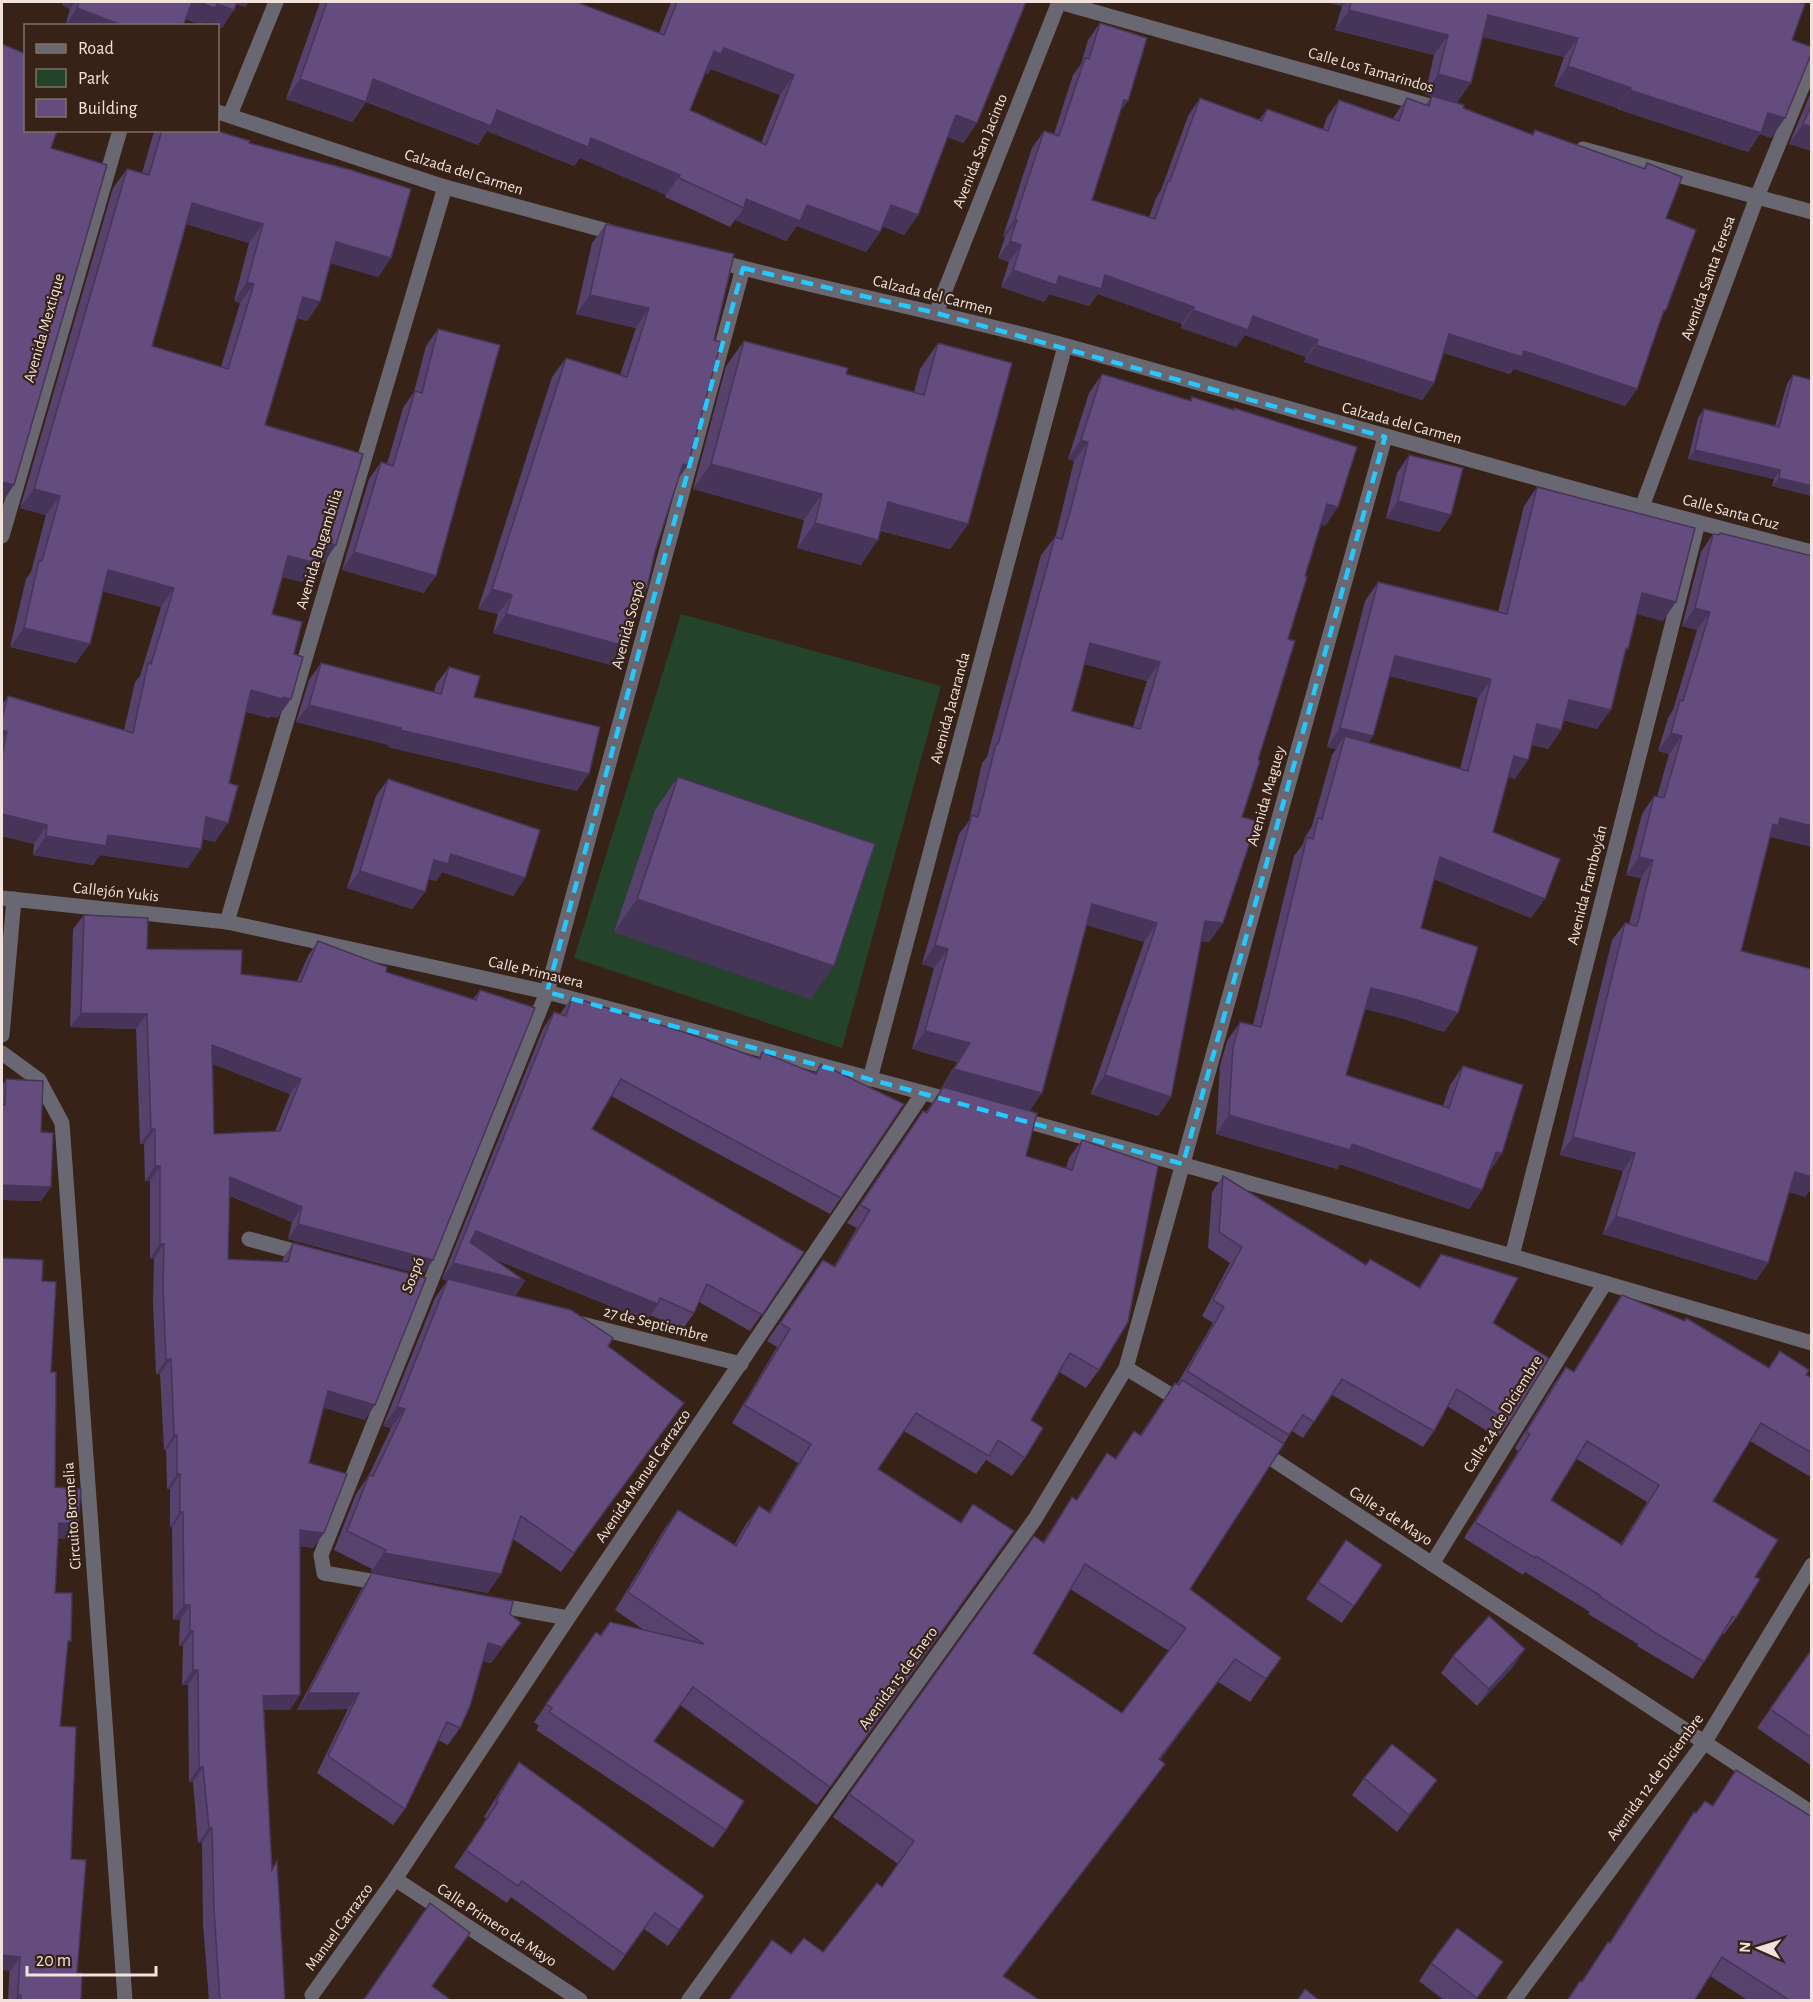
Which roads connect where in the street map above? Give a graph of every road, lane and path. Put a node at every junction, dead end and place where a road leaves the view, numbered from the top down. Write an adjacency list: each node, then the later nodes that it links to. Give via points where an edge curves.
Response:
1 (276, 2): 4 (street)
2 (1059, 2): 5 (street, Calle Los Tamarindos); 14 (street, Avenida San Jacinto)
3 (1812, 63): 9 (street, Avenida Santa Teresa)
4 (224, 114): 8 (street, Calzada del Carmen)
5 (1459, 114)
6 (119, 132): 19 (street, Avenida Mextique)
7 (1574, 146): 9 (street)
8 (445, 187): 11 (street, Calzada del Carmen); 22 (street, Avenida Bugambilia)
9 (1757, 197): 10 (street); 17 (street, Avenida Santa Teresa)
10 (1812, 212)
11 (640, 240)
12 (697, 255): 13 (street, Calzada del Carmen)
13 (743, 268): 14 (street, Calzada del Carmen); 23 (street, Avenida Sospó)
14 (936, 313): 15 (street, Calzada del Carmen)
15 (1065, 346): 16 (street, Calzada del Carmen); 26 (street, Avenida Jacaranda)
16 (1385, 437): 17 (street, Calzada del Carmen); 30 (street, Avenida Maguey)
17 (1642, 507): 18 (street, Calle Santa Cruz)
18 (1698, 523): 20 (street, Calle Santa Cruz); 32 (street, Avenida Framboyán)
19 (2, 536)
20 (1812, 552)
21 (8, 899): 22 (street, Callejón Yukis); 24 (street)
22 (226, 921): 23 (street, Calle Primavera)
23 (547, 992): 26 (street, Calle Primavera); 43 (street, Sospó, via 321,1555 324,1573)
24 (2, 1035)
25 (2, 1053): 50 (street, Circuito Bromelia, via 39,1080 62,1122)
26 (870, 1079): 27 (street, Calle Primavera)
27 (923, 1093): 28 (street, Calle Primavera); 37 (street, Avenida Manuel Carrazco)
28 (968, 1105)
29 (1002, 1114): 30 (street)
30 (1182, 1164): 32 (street); 38 (street)
31 (249, 1239): 33 (street)
32 (1512, 1256): 34 (street)
33 (327, 1260)
34 (1605, 1283): 36 (street); 41 (street, Calle 24 de Diciembre)
35 (567, 1321): 37 (street, 27 de Septiembre)
36 (1812, 1343)
37 (741, 1364): 45 (street, Avenida Manuel Carrazco)
38 (1126, 1368): 39 (street); 52 (street, Avenida 15 de Enero, via 1035,1519)
39 (1197, 1411)
40 (1246, 1442): 41 (street, Calle 3 de Mayo)
41 (1432, 1564): 46 (street, Calle 3 de Mayo)
42 (1812, 1565): 46 (street, Avenida 12 de Diciembre)
43 (406, 1587)
44 (475, 1600): 45 (street)
45 (568, 1618): 48 (street, Avenida Manuel Carrazco)
46 (1704, 1743): 47 (street, Calle 3 de Mayo); 53 (street, Avenida 12 de Diciembre)
47 (1812, 1813)
48 (395, 1879): 49 (street, Manuel Carrazco); 51 (street, Calle Primero de Mayo)
49 (312, 1995)
50 (125, 2001)
51 (580, 2001)
52 (689, 2001)
53 (1514, 2001)

